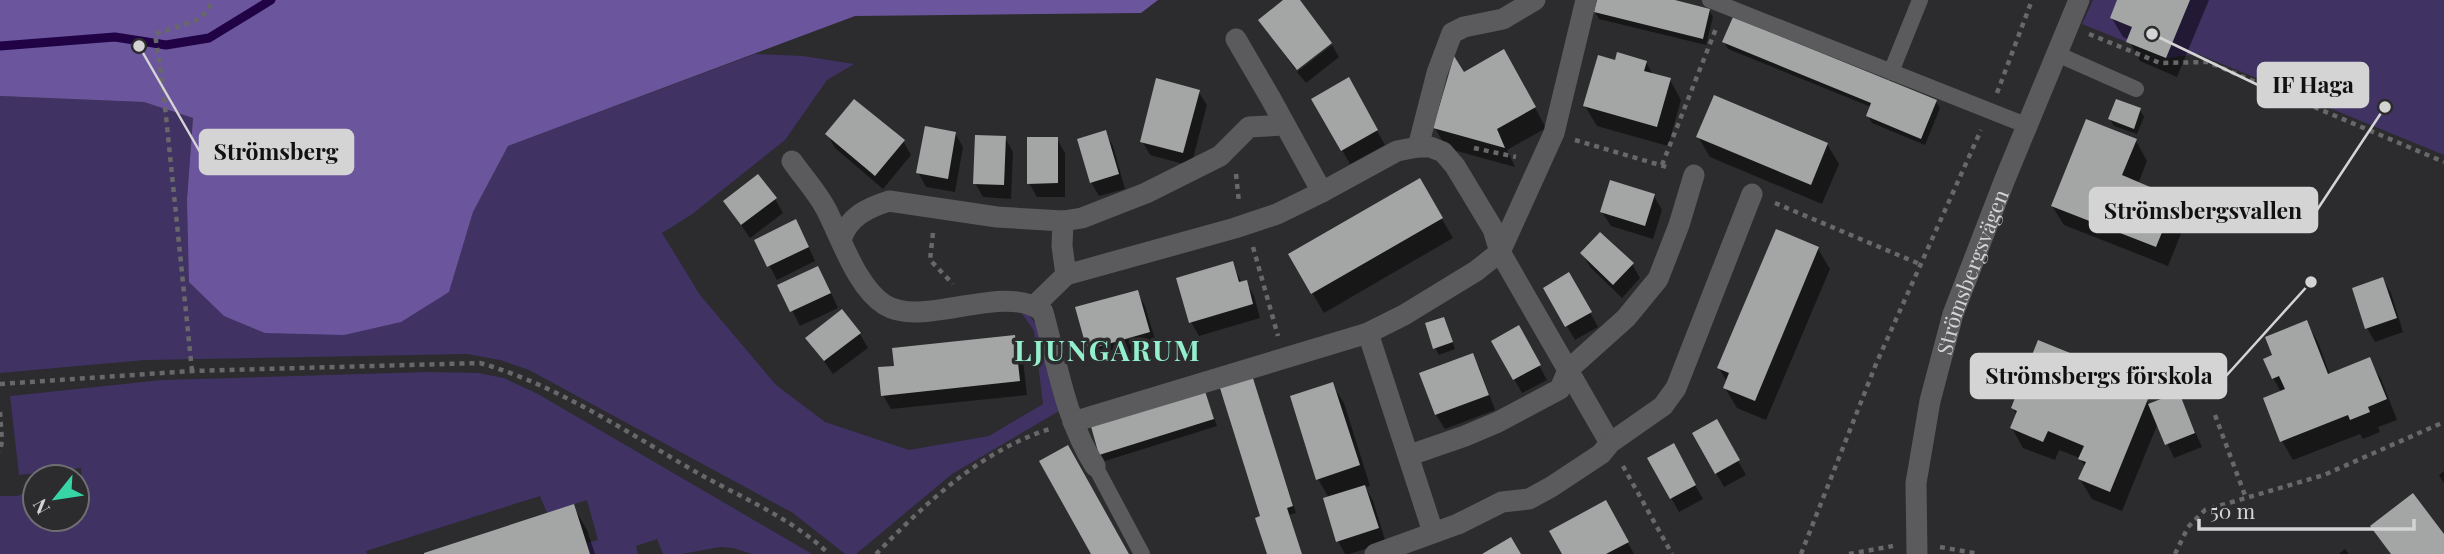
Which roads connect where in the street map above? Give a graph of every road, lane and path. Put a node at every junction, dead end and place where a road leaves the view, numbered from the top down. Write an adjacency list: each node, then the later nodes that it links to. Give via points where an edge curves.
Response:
1 (212, 0): 39 (path, via 208,12 195,21 155,34)
2 (1535, 0): 17 (street, via 1503,19 1452,33)
3 (1586, 0): 16 (street)
4 (1920, 0): 11 (lane)
5 (2032, 0): 13 (path)
6 (2079, 0): 8 (street, Strömsbergsvägen)
7 (1718, 3): 11 (lane); 23 (path)
8 (2068, 26): 10 (street, Strömsbergsvägen); 22 (path, via 2160,63 2208,62)
9 (1236, 39): 14 (street)
10 (2057, 54): 12 (lane); 15 (street, Strömsbergsvägen)
11 (1891, 72): 13 (lane)
12 (2136, 89)
13 (1990, 110): 15 (lane); 32 (path)
14 (1284, 125): 18 (street, via 1250,127); 25 (street)
15 (2028, 126): 57 (street, Strömsbergsvägen, via 1953,314 1930,401 1916,483)
16 (1554, 134): 21 (street); 23 (path)
17 (1418, 148): 19 (street); 25 (street, via 1398,151)
18 (1226, 152): 28 (street, via 1146,193 1082,218); 29 (path, via 1238,180)
19 (1443, 152): 21 (path, via 1451,143); 31 (street, via 1493,229)
20 (792, 161): 30 (street, via 825,207)
21 (1541, 162): 31 (street)
22 (2444, 162)
23 (1662, 165): 24 (path)
24 (1694, 175): 38 (street, via 1658,279 1626,318)
25 (1322, 192): 29 (street)
26 (1752, 194): 32 (path); 45 (street, via 1676,388 1663,406)
27 (917, 205): 28 (street); 30 (street, via 889,201 872,206 848,224); 34 (path, via 913,230 934,233 930,260)
28 (1063, 220): 33 (street)
29 (1244, 224): 33 (street); 37 (path)
30 (841, 240): 34 (street, via 873,295 887,306 912,312)
31 (1500, 252): 36 (street, via 1404,315); 38 (street)
32 (1922, 265): 56 (path, via 1876,365)
33 (1066, 275): 35 (street)
34 (972, 305): 35 (street, via 1014,300)
35 (1035, 305): 43 (street, via 1043,312)
36 (1368, 332): 37 (street); 47 (street)
37 (1284, 358): 43 (street)
38 (1568, 370): 45 (street); 47 (street, via 1560,389 1540,401 1465,436)
39 (192, 371): 40 (path); 51 (path, via 480,363 512,372 793,527)
40 (0, 384)
41 (0, 412): 46 (path)
42 (2215, 415): 49 (path)
43 (1073, 422): 48 (street); 52 (path, via 1031,435 974,467 934,497)
44 (2444, 422): 49 (path, via 2324,475)
45 (1610, 443): 50 (street, via 1601,454 1529,499 1502,502); 55 (path)
46 (0, 452)
47 (1410, 455): 50 (street)
48 (1095, 466): 53 (lane)
49 (2246, 498): 58 (path, via 2205,510 2188,527)
50 (1433, 532): 54 (street)
51 (829, 554)
52 (876, 554)
53 (1142, 554)
54 (1375, 554)
55 (1672, 554)
56 (1801, 554)
57 (1917, 554)
58 (2175, 554)

